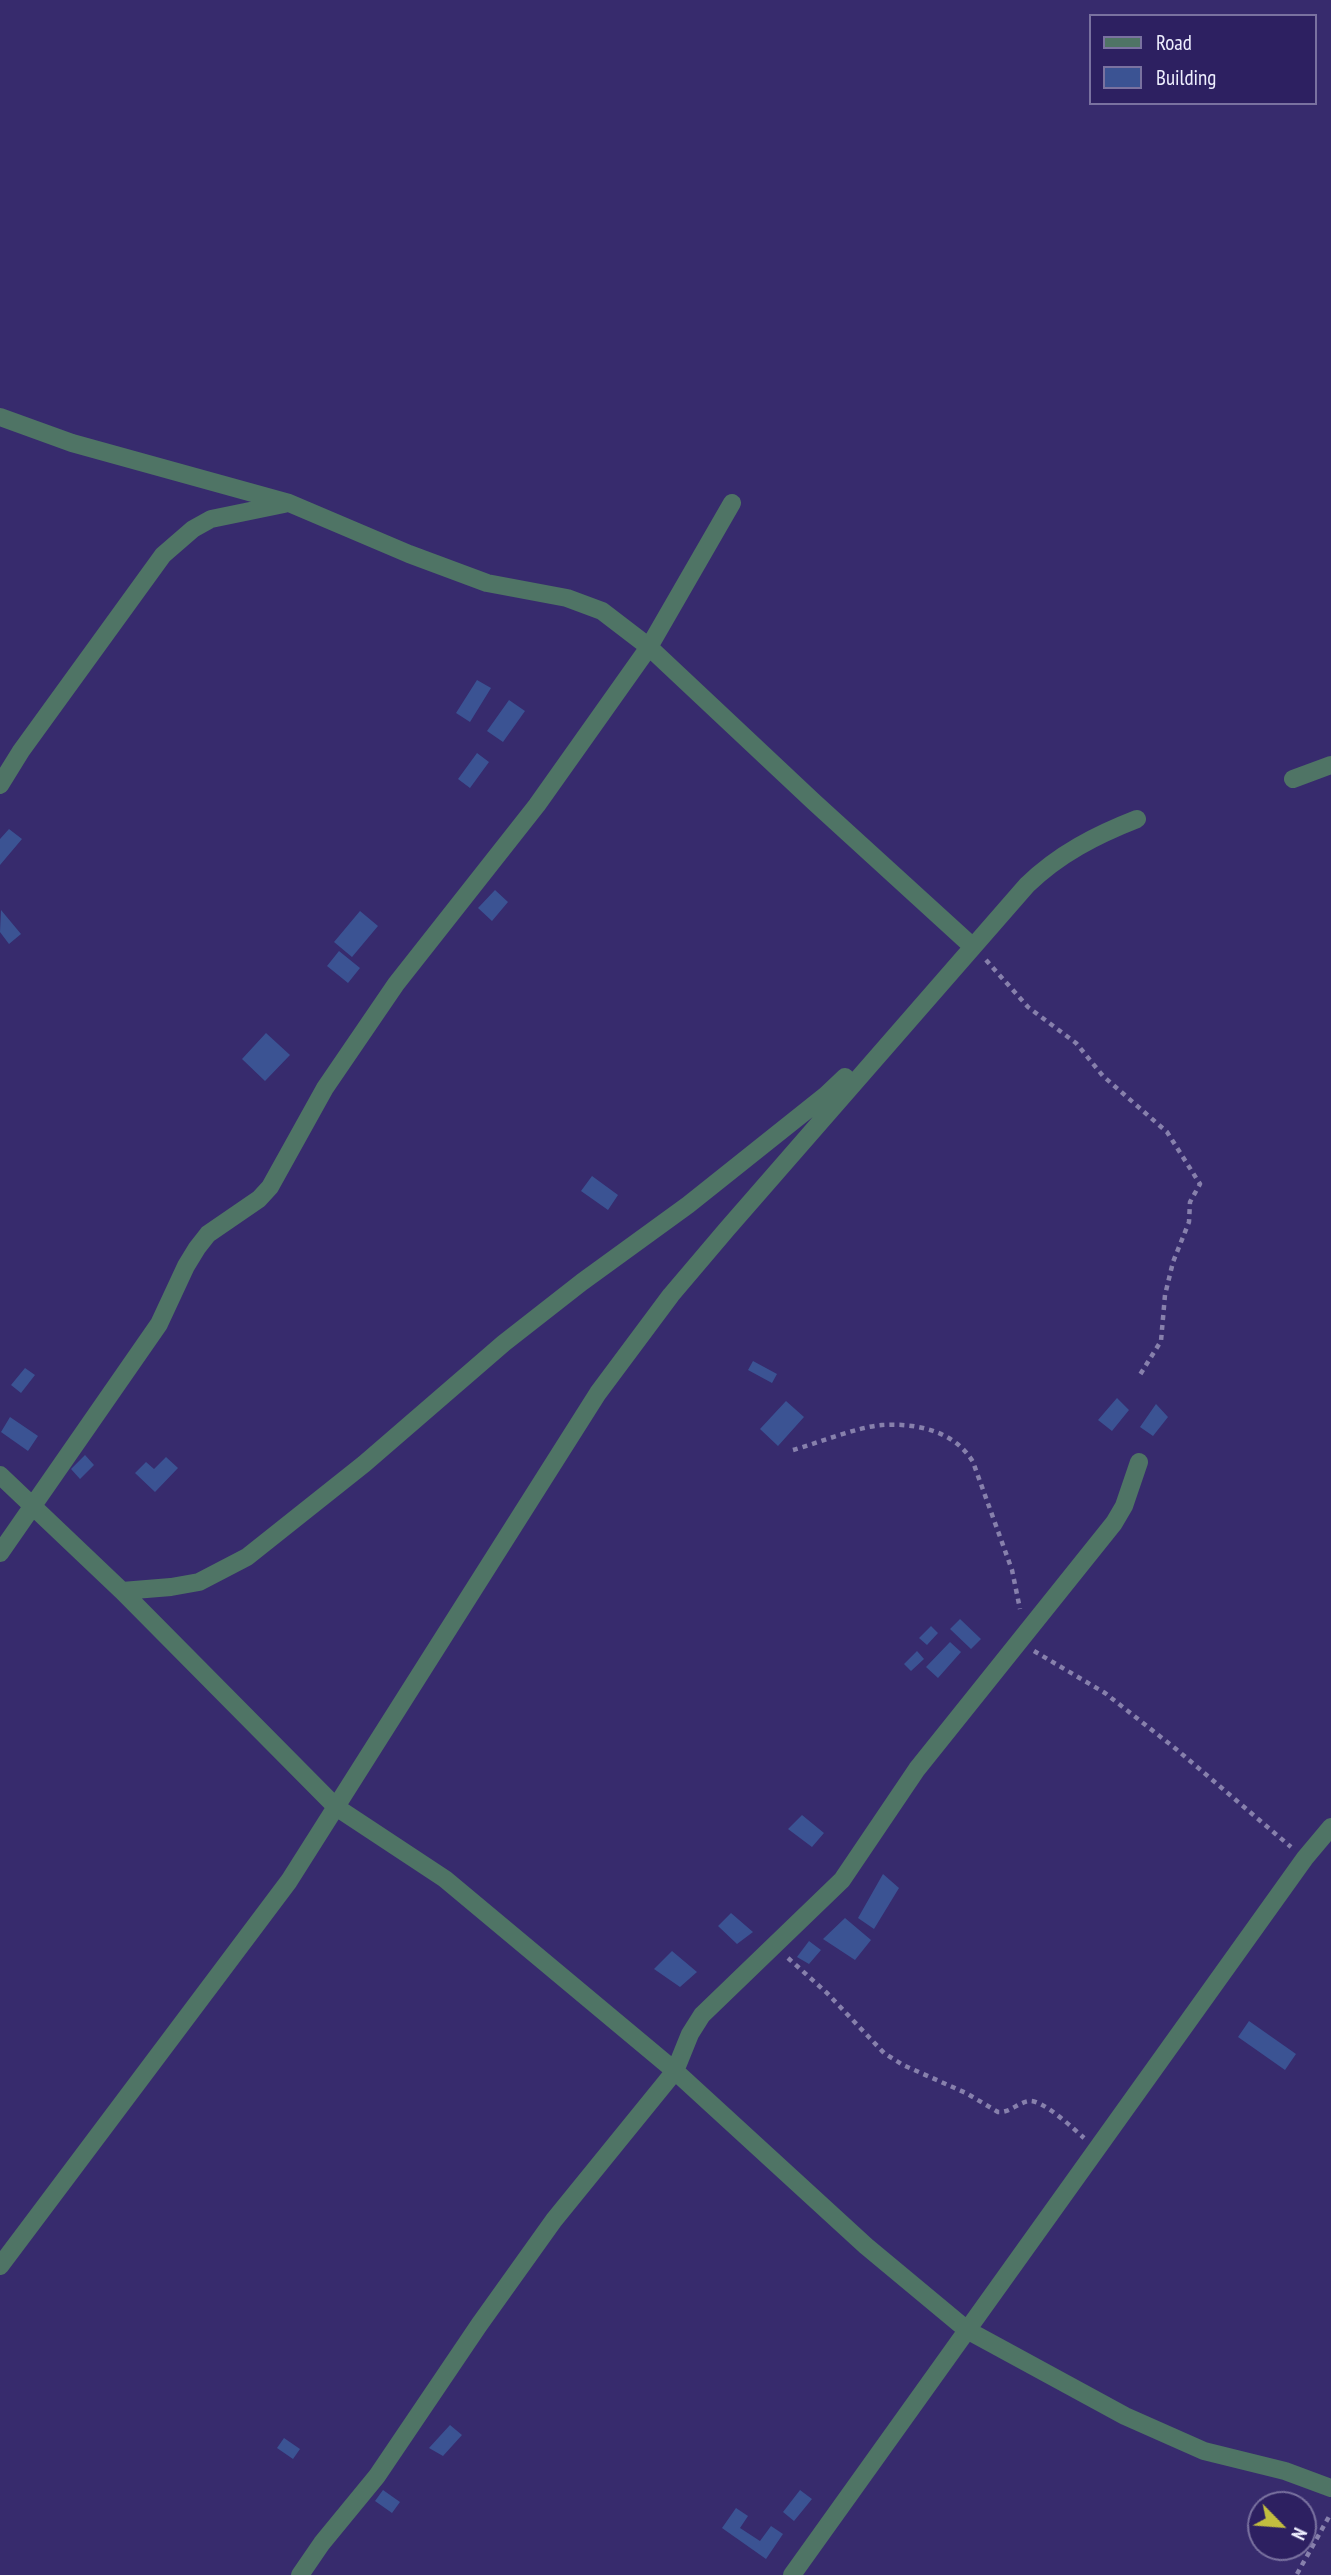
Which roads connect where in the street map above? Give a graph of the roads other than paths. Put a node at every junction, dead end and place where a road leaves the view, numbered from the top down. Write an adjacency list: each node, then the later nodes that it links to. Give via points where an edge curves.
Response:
1 (0, 417): 2 (street, via 72,443)
2 (289, 503): 4 (street, via 487,583 567,598 602,611); 7 (street, via 211,519 163,555)
3 (732, 503): 4 (street)
4 (649, 647): 9 (street); 13 (street, via 537,804 397,984 325,1088 270,1188 208,1234 197,1248 159,1324)
5 (1331, 765): 6 (street)
6 (1293, 779)
7 (0, 785)
8 (1137, 818): 9 (street, via 1046,867)
9 (973, 947): 10 (street)
10 (957, 966): 15 (street, via 826,1095 504,1343 365,1464 247,1558 199,1582); 16 (street, via 671,1295 598,1392)
11 (1139, 1462): 18 (street, via 1114,1523 917,1769 842,1880 702,2015)
12 (0, 1475): 13 (street)
13 (32, 1507): 14 (street); 15 (street)
14 (0, 1553)
15 (122, 1591): 16 (street)
16 (336, 1807): 18 (street, via 445,1879); 19 (street, via 289,1881)
17 (1331, 1827): 20 (street)
18 (675, 2071): 20 (street, via 866,2246); 22 (street, via 554,2220 377,2476)
19 (0, 2266)
20 (967, 2330): 21 (street, via 1125,2416 1203,2451 1285,2471); 23 (street)
21 (1331, 2488)
22 (300, 2575)
23 (792, 2575)

